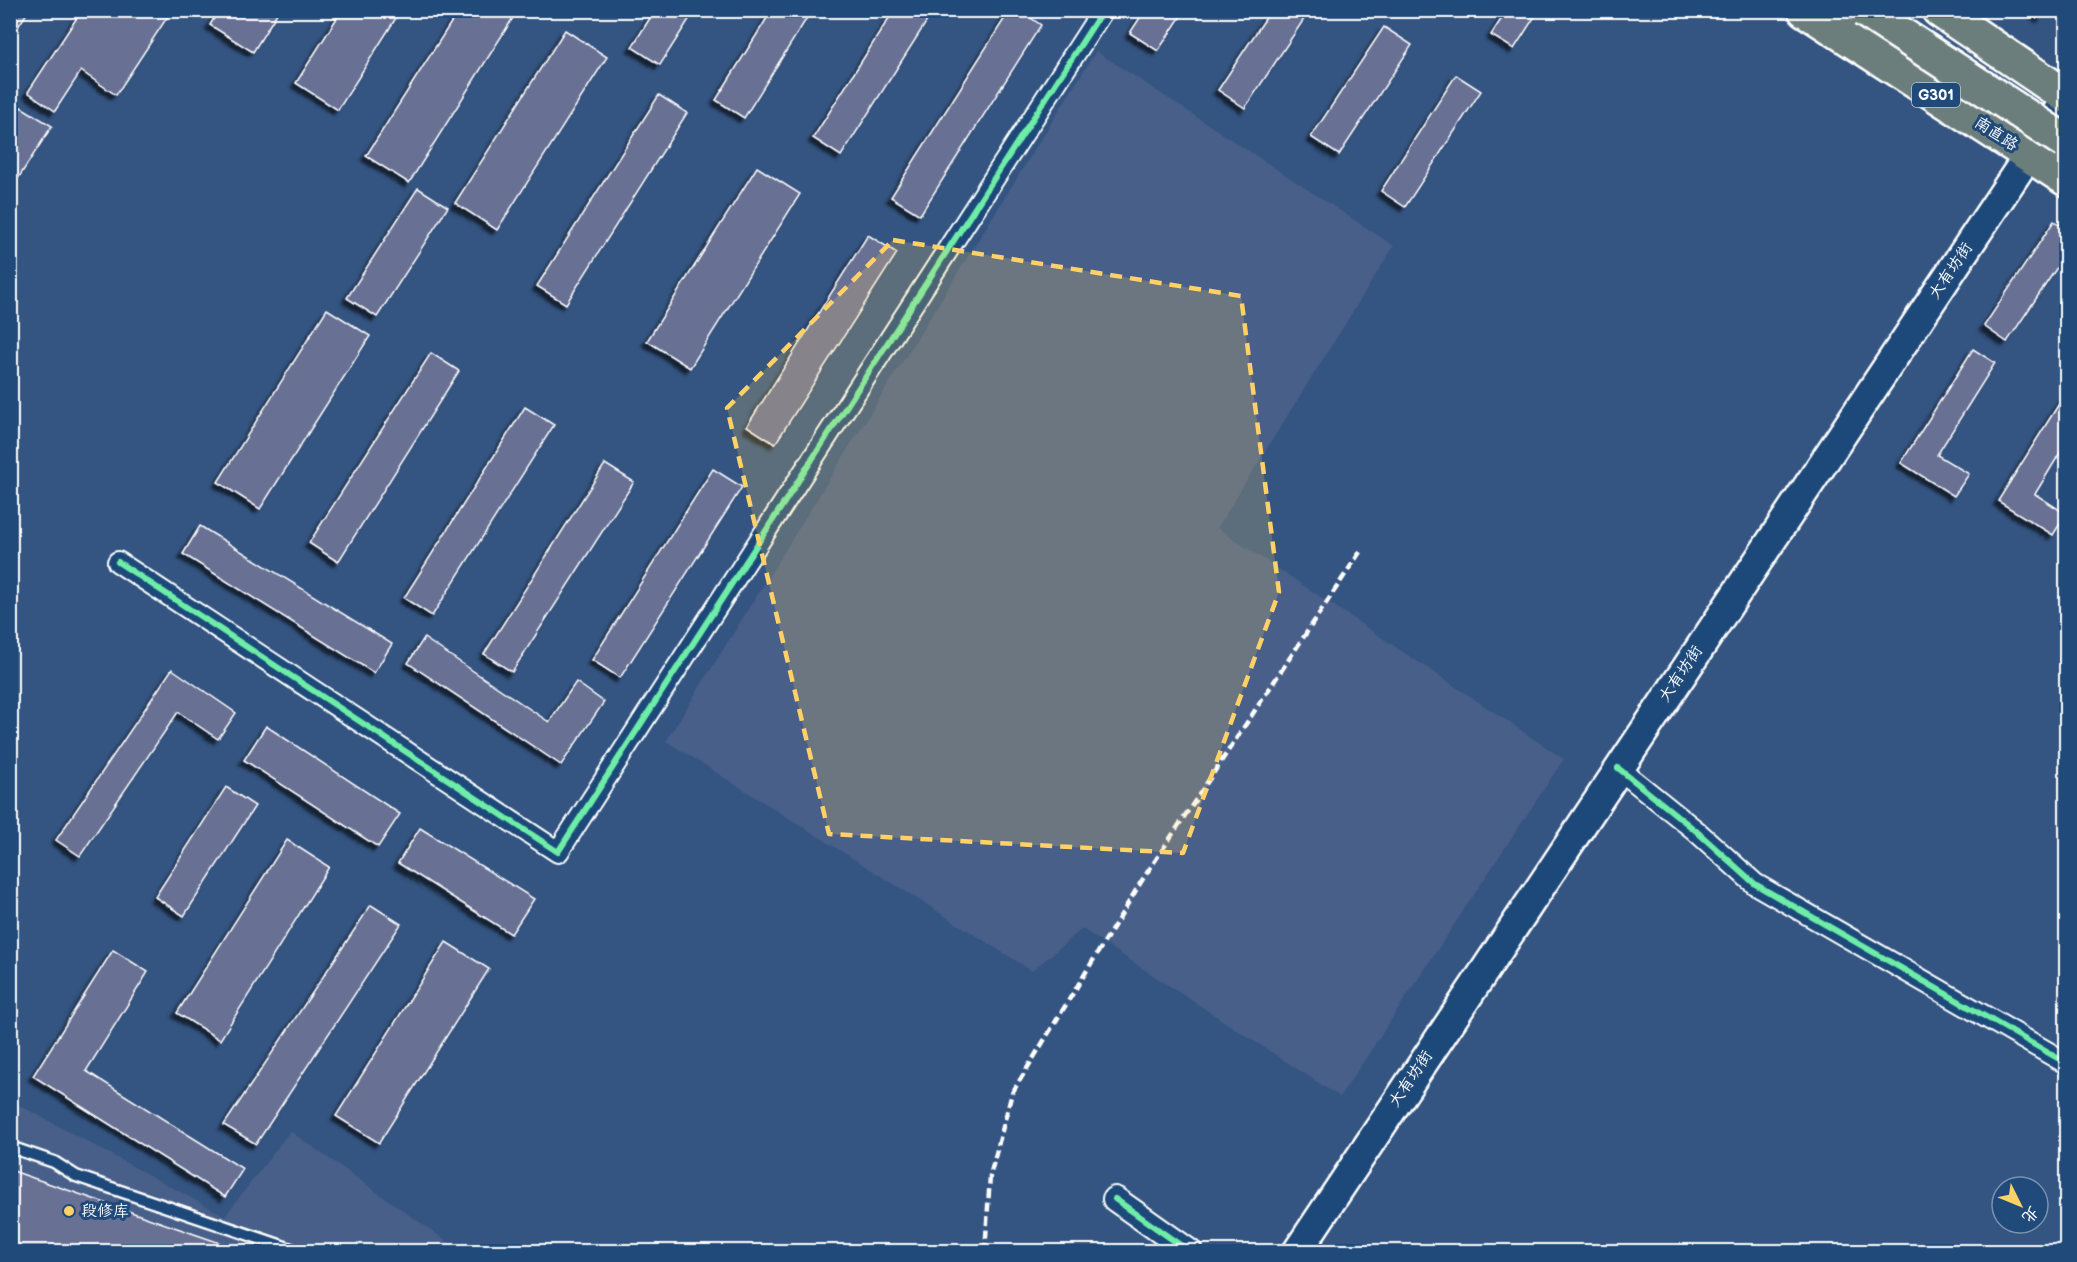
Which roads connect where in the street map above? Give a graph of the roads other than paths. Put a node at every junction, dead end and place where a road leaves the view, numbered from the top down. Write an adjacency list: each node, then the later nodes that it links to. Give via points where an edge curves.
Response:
1 (1103, 10): 11 (street, via 558,852)
2 (1805, 10): 9 (highway, 南直路 / G301)
3 (1864, 10): 8 (highway, bridge)
4 (1904, 10): 7 (highway)
5 (1939, 10): 6 (highway)
6 (2067, 97): 9 (main road, 大有坊街)
7 (2067, 116)
8 (2067, 142)
9 (2029, 155): 10 (highway, 南直路 / G301); 12 (main road, 大有坊街)
10 (2067, 179)
11 (118, 562)
12 (1618, 768): 13 (street, via 1755,884); 18 (main road, 大有坊街)
13 (2067, 1063)
14 (10, 1148): 16 (lane, via 54,1162 76,1176)
15 (1115, 1199): 17 (street)
16 (300, 1251)
17 (1190, 1251)
18 (1297, 1251)

